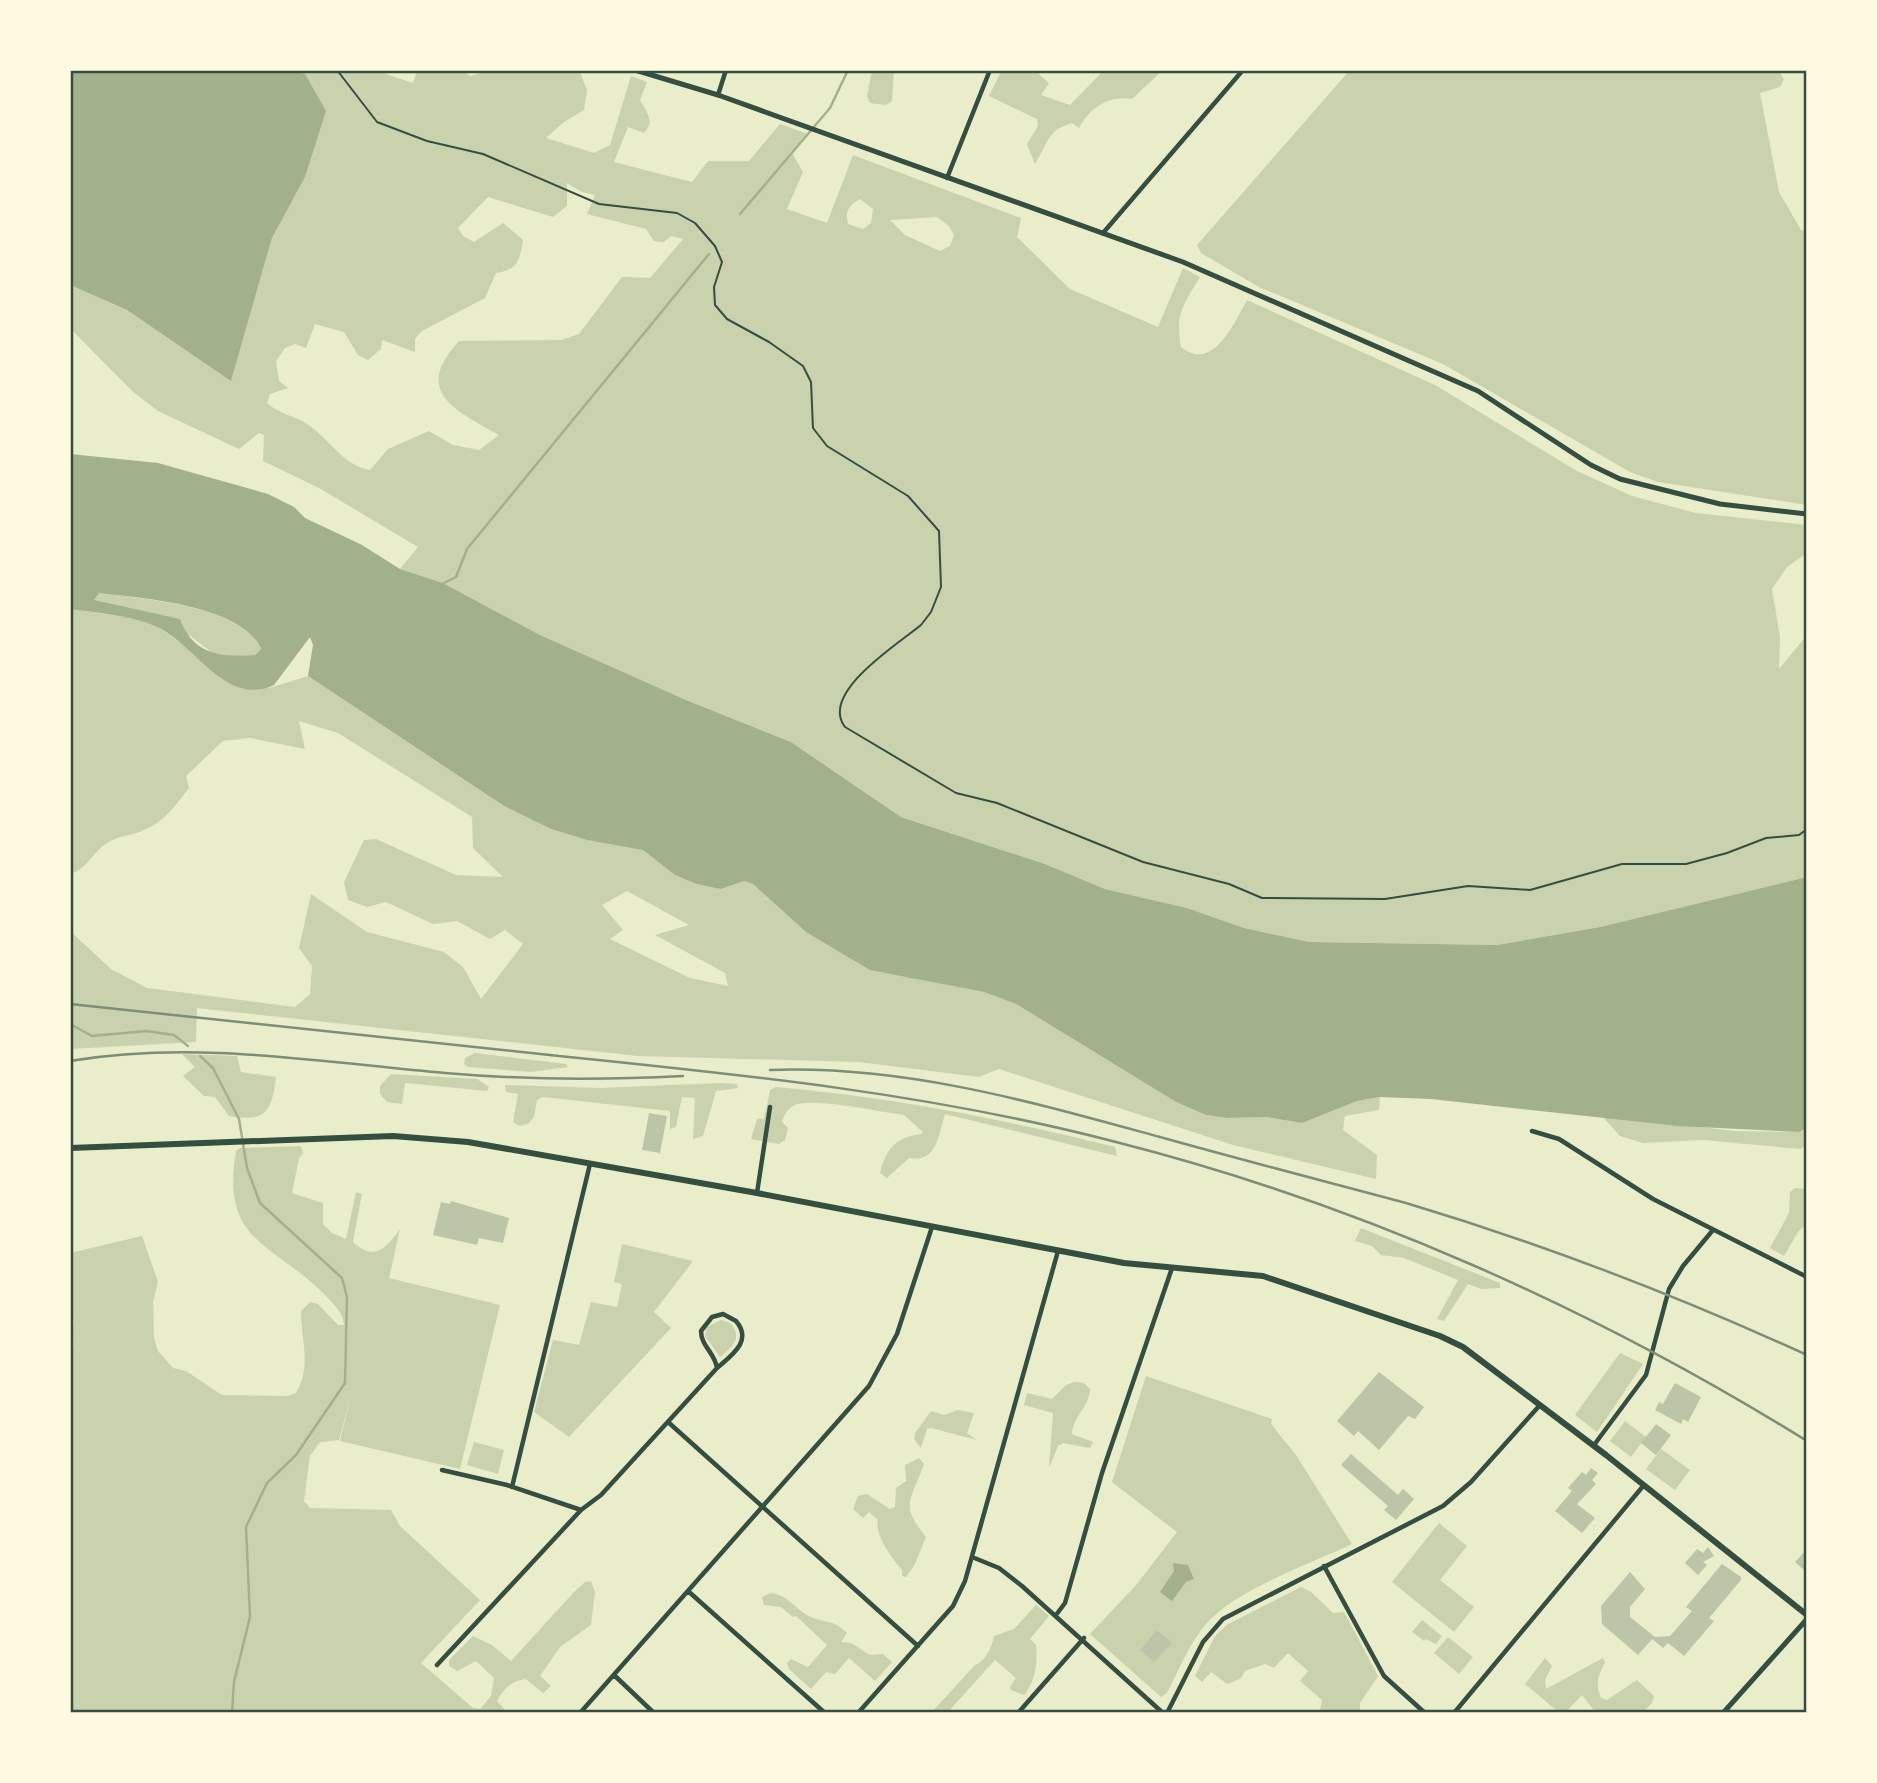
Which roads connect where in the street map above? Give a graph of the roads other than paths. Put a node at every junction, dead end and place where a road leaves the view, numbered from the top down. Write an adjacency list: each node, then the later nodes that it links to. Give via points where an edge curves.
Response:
1 (635, 70): 5 (street)
2 (726, 70): 5 (street)
3 (990, 70): 6 (street)
4 (1244, 70): 7 (street)
5 (718, 95): 6 (street)
6 (947, 179): 7 (street)
7 (1103, 233): 8 (street, via 1183,262 1478,391 1591,466 1620,479 1720,504)
8 (1807, 514)
9 (770, 1107): 13 (street)
10 (1532, 1131): 15 (street, via 1559,1139 1639,1191)
11 (70, 1148): 12 (main road, via 393,1136 468,1142)
12 (590, 1164): 13 (main road); 25 (street)
13 (757, 1193): 14 (main road)
14 (932, 1227): 16 (main road); 26 (street, via 882,1367)
15 (1713, 1230): 18 (street); 22 (street, via 1669,1289 1646,1375)
16 (1058, 1251): 17 (main road); 28 (street)
17 (1172, 1268): 20 (main road, via 1277,1279 1440,1336 1474,1354); 31 (street, via 1102,1473 1065,1603)
18 (1807, 1277)
19 (717, 1368): 19 (street, via 701,1331 712,1317 723,1314 736,1321 743,1336 739,1349); 21 (street)
20 (1540, 1404): 22 (main road); 29 (street, via 1449,1502)
21 (668, 1422): 26 (street); 27 (street, via 601,1495)
22 (1594, 1445): 24 (main road)
23 (442, 1470): 25 (street)
24 (1644, 1485): 32 (main road); 44 (street)
25 (512, 1487): 27 (street)
26 (764, 1506): 30 (street); 34 (street)
27 (581, 1510): 35 (street)
28 (972, 1557): 31 (street, via 1007,1574); 34 (street, via 956,1600)
29 (1324, 1566): 42 (street, via 1215,1626); 43 (street, via 1384,1676)
30 (688, 1591): 36 (street); 39 (street)
31 (1056, 1615): 33 (street)
32 (1807, 1617): 45 (street)
33 (1084, 1638): 41 (street); 42 (street)
34 (918, 1646): 40 (street)
35 (437, 1665)
36 (614, 1675): 37 (street); 38 (street)
37 (580, 1713)
38 (654, 1713)
39 (825, 1713)
40 (858, 1713)
41 (1018, 1713)
42 (1165, 1713)
43 (1425, 1713)
44 (1454, 1713)
45 (1723, 1713)

